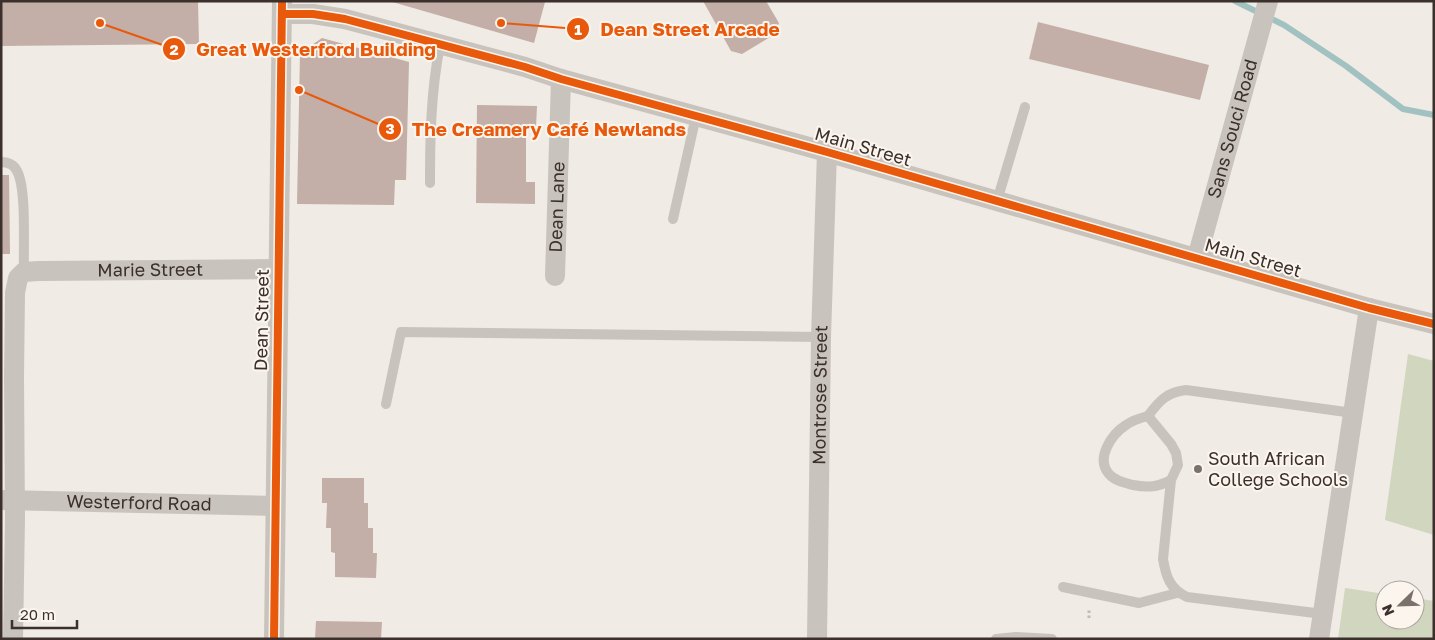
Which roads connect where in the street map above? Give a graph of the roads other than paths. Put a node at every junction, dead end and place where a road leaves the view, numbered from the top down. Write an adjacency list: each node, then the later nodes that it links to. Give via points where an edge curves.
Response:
1 (1268, 1): 12 (street, Sans Souci Road)
2 (282, 8): 3 (street, Main Street, via 345,19); 13 (street, Dean Street)
3 (440, 44): 4 (street, Main Street); 9 (lane, via 432,95)
4 (561, 79): 6 (street, Main Street); 15 (street, Dean Lane)
5 (1025, 107): 10 (lane)
6 (696, 116): 7 (street, Main Street); 11 (lane)
7 (826, 152): 10 (street, Main Street); 18 (street, Montrose Street)
8 (1, 162): 14 (lane, via 13,165 22,187)
9 (430, 184)
10 (997, 201): 12 (street, Main Street)
11 (673, 219)
12 (1197, 258): 16 (street, Main Street)
13 (278, 269): 14 (street, Marie Street); 24 (street, Dean Street)
14 (24, 272): 23 (street, via 18,278 15,292)
15 (555, 276)
16 (1369, 308): 17 (street, Main Street); 20 (street)
17 (1434, 324)
18 (821, 337): 19 (lane, via 401,332); 30 (street, Montrose Street)
19 (386, 404)
20 (1353, 413): 21 (lane, via 1186,390 1164,397); 27 (street)
21 (1148, 416): 22 (lane, via 1176,453 1178,465); 22 (lane, via 1118,431 1104,454 1104,464 1108,474 1128,484 1151,487)
22 (1171, 480): 26 (lane, via 1163,559 1165,571)
23 (8, 500): 24 (street, Westerford Road); 28 (street)
24 (275, 506): 29 (street, Dean Street)
25 (1063, 588): 26 (lane, via 1139,603)
26 (1177, 592): 27 (lane, via 1187,597)
27 (1322, 614): 33 (street)
28 (13, 639)
29 (274, 639)
30 (817, 639)
31 (996, 639): 32 (lane)
32 (1052, 639)
33 (1319, 639)

